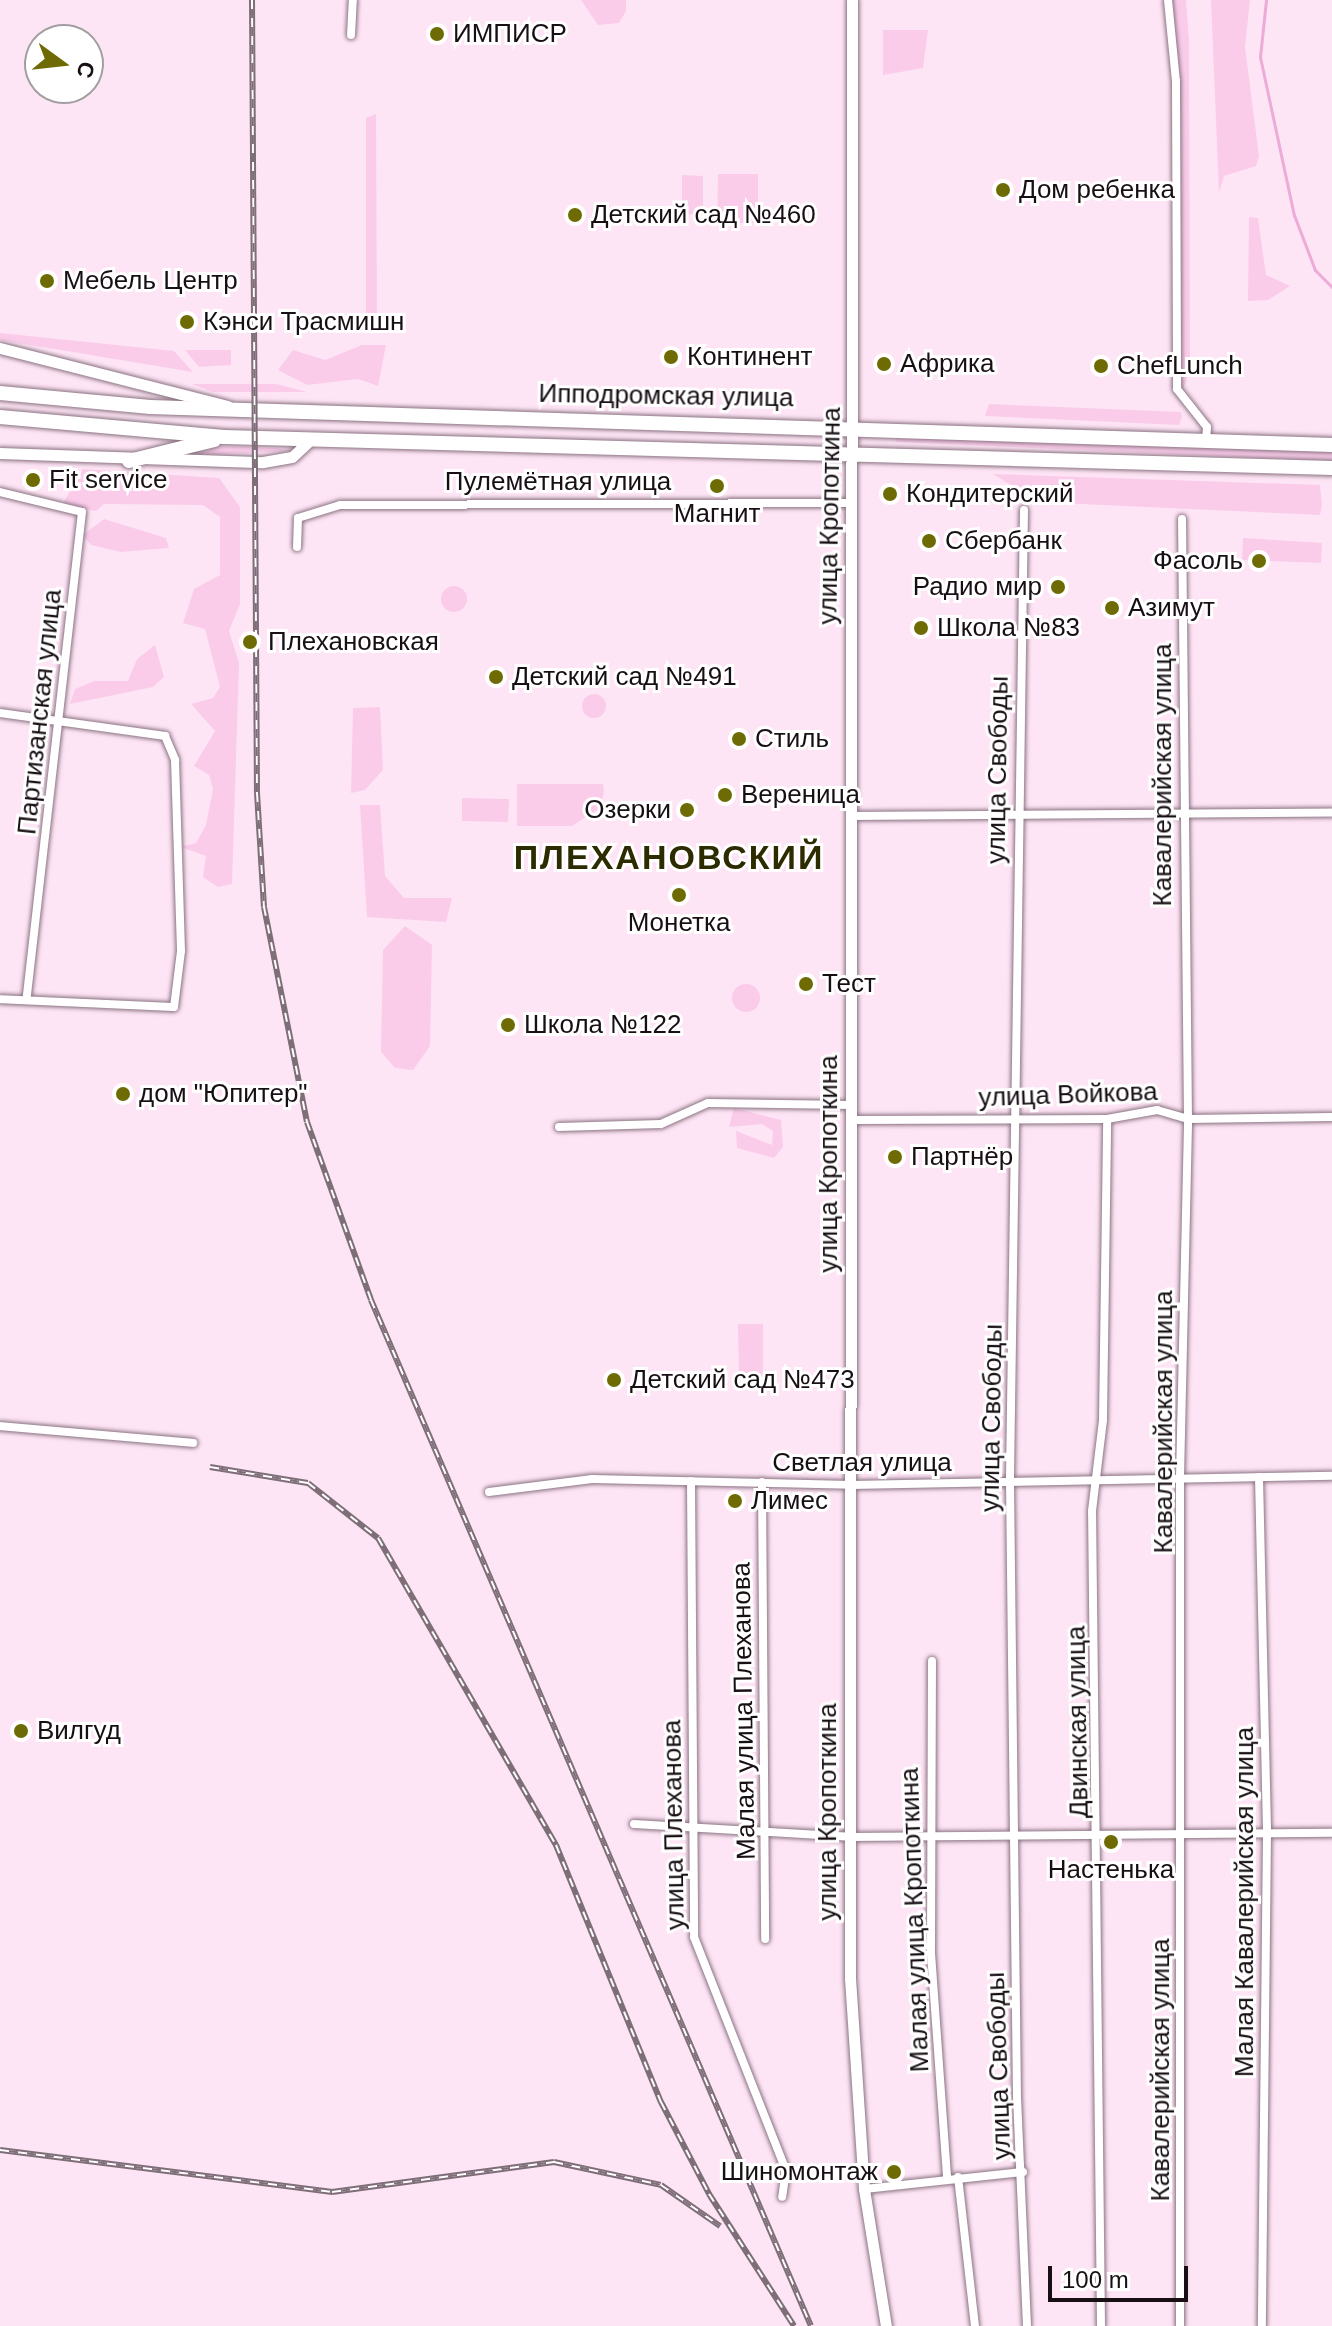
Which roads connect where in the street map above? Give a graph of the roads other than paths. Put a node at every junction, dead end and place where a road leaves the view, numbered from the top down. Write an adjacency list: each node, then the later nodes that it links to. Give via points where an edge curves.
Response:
1 (353, 0): 4 (street)
2 (852, 0): 9 (main road, улица Кропоткина)
3 (1168, 0): 12 (street, via 1176,81 1177,389 1207,427)
4 (351, 35)
5 (0, 348): 7 (main road)
6 (0, 393): 7 (highway, Ипподромская улица)
7 (237, 408): 9 (highway, Ипподромская улица)
8 (0, 417): 10 (highway, Ипподромская улица)
9 (851, 424): 12 (highway, Ипподромская улица); 14 (main road, улица Кропоткина)
10 (224, 437): 11 (highway, Ипподромская улица); 16 (highway)
11 (311, 439): 14 (highway, Ипподромская улица); 16 (main road, via 283,461)
12 (1206, 441): 13 (highway, Ипподромская улица)
13 (1332, 445)
14 (852, 451): 17 (highway, Ипподромская улица); 19 (main road, улица Кропоткина)
15 (0, 453): 16 (main road)
16 (129, 461)
17 (1332, 468)
18 (0, 492): 24 (street, Партизанская улица, via 82,512)
19 (851, 503): 22 (street, Пулемётная улица, via 340,505 298,518); 28 (main road, улица Кропоткина)
20 (1024, 510): 27 (street, улица Свободы)
21 (1182, 519): 25 (street, Кавалерийская улица)
22 (297, 547)
23 (0, 713): 24 (street)
24 (61, 719): 30 (street, Партизанская улица); 30 (street, via 165,736 175,760 181,951 174,1007)
25 (1183, 813): 26 (street); 27 (street); 34 (street, Кавалерийская улица)
26 (1332, 813)
27 (1017, 814): 28 (street); 36 (street, улица Свободы)
28 (851, 816): 31 (main road, улица Кропоткина)
29 (0, 999): 30 (street)
30 (26, 1000)
31 (851, 1105): 35 (main road, улица Кропоткина); 37 (street, via 708,1103 661,1124)
32 (1332, 1117): 34 (street, улица Войкова)
33 (1107, 1119): 34 (street, улица Войкова, via 1157,1110); 36 (street, улица Войкова); 44 (street, Двинская улица, via 1103,1420)
34 (1188, 1119): 41 (street, Кавалерийская улица)
35 (852, 1120): 36 (street, улица Войкова); 47 (main road, улица Кропоткина)
36 (1015, 1121): 46 (street, улица Свободы)
37 (559, 1127)
38 (0, 1426): 39 (street)
39 (193, 1443)
40 (1332, 1476): 42 (street, Светлая улица)
41 (1180, 1477): 42 (street, Светлая улица); 44 (street, Светлая улица); 55 (street, Кавалерийская улица)
42 (1259, 1477): 53 (street, Малая Кавалерийская улица)
43 (691, 1481): 45 (street, Светлая улица); 48 (street, Светлая улица, via 577,1480); 51 (street, улица Плеханова)
44 (1093, 1481): 46 (street, Светлая улица); 56 (street, Двинская улица)
45 (762, 1482): 47 (street, Светлая улица); 52 (street, Малая улица Плеханова)
46 (1010, 1482): 47 (street, Светлая улица); 59 (street, улица Свободы)
47 (851, 1485): 57 (main road, улица Кропоткина)
48 (489, 1492)
49 (932, 1661): 58 (street, Малая улица Кропоткина)
50 (634, 1824): 51 (street)
51 (691, 1829): 52 (street); 65 (street, улица Плеханова, via 694,1937 786,2170)
52 (767, 1833): 57 (street); 60 (street, Малая улица Плеханова)
53 (1267, 1833): 54 (street); 55 (street); 71 (street, Малая Кавалерийская улица)
54 (1332, 1833)
55 (1181, 1834): 56 (street); 70 (street, Кавалерийская улица)
56 (1101, 1836): 59 (street); 69 (street, Двинская улица)
57 (850, 1837): 58 (street); 64 (main road, улица Кропоткина, via 851,2041)
58 (928, 1837): 59 (street); 63 (street, Малая улица Кропоткина)
59 (1012, 1838): 61 (street, улица Свободы)
60 (765, 1939)
61 (1023, 2172): 62 (street); 68 (street, улица Свободы)
62 (958, 2177): 63 (street); 67 (street)
63 (947, 2178): 64 (street)
64 (864, 2189): 66 (main road, улица Кропоткина)
65 (782, 2197)
66 (886, 2326)
67 (975, 2326)
68 (1027, 2326)
69 (1101, 2326)
70 (1180, 2326)
71 (1262, 2326)

